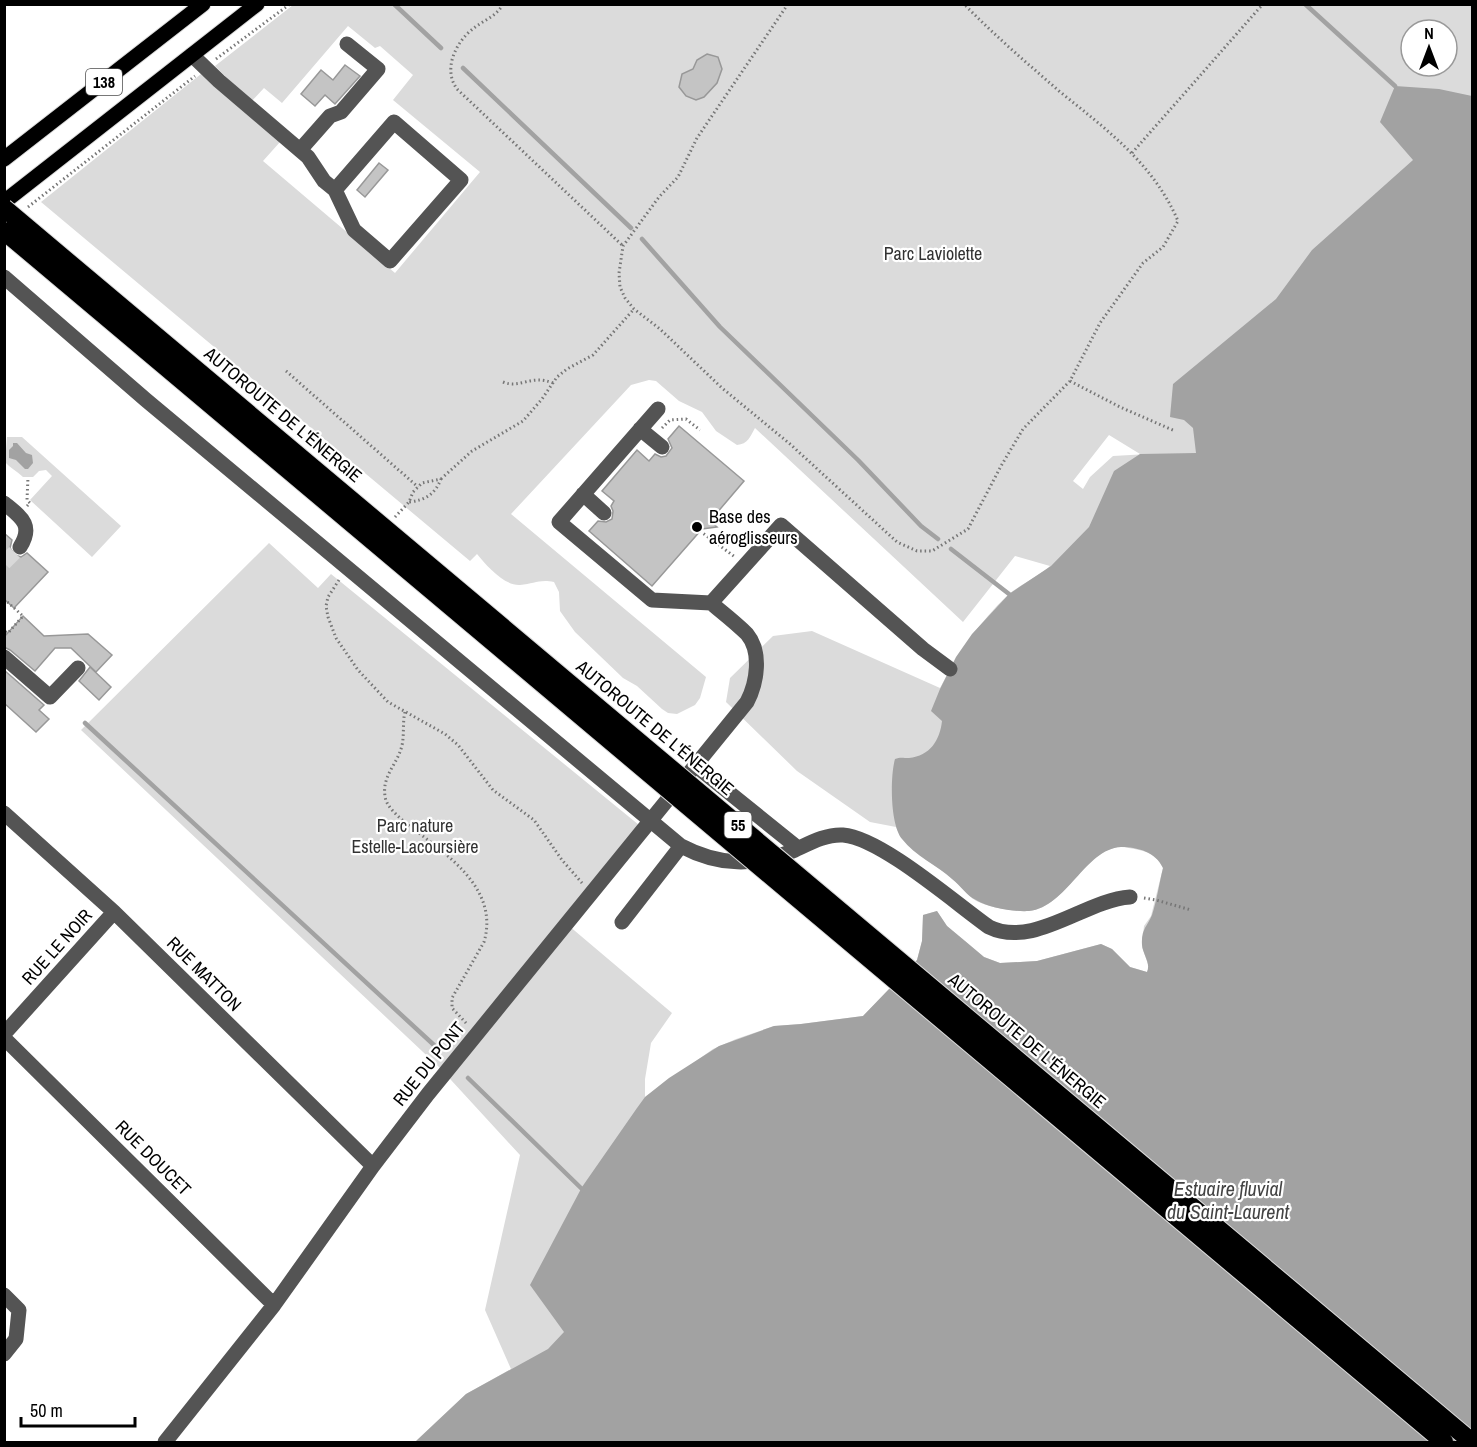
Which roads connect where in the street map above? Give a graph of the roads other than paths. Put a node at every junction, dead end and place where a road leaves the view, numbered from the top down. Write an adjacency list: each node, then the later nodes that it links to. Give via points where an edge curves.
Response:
1 (203, 4): 6 (main road, 138)
2 (257, 4): 4 (main road, 138)
3 (346, 44): 5 (street, via 378,69 341,112 330,116)
4 (192, 55): 5 (street); 8 (main road, 138)
5 (300, 150): 7 (street)
6 (4, 159)
7 (335, 190): 7 (street, via 394,122 461,180 390,261 354,230)
8 (4, 202)
9 (13, 210): 38 (highway, AUTOROUTE DE L'ÉNERGIE / 55, bridge)
10 (4, 231): 37 (highway, 55, bridge)
11 (4, 278): 25 (street)
12 (658, 409): 13 (street)
13 (640, 429): 14 (street); 15 (street, via 615,466)
14 (662, 447)
15 (583, 494): 17 (street); 19 (street, via 559,522 652,600)
16 (4, 503): 18 (street, via 25,525 26,535)
17 (604, 513)
18 (20, 547)
19 (711, 603): 22 (street, via 781,525); 23 (street, RUE DU PONT, via 747,634 754,648 756,673 752,692)
20 (4, 657): 21 (street, via 50,697)
21 (78, 668)
22 (950, 669)
23 (696, 766): 25 (street, RUE DU PONT); 27 (street)
24 (4, 813): 29 (street, RUE MATTON)
25 (650, 822): 26 (street); 32 (street, RUE DU PONT)
26 (681, 846): 27 (street, via 715,860 742,863); 30 (street)
27 (798, 848): 28 (street, via 829,836 842,835 867,842 989,927 1004,933 1044,927)
28 (1130, 897)
29 (114, 912): 31 (street, RUE LE NOIR); 32 (street, RUE MATTON)
30 (622, 922)
31 (4, 1036): 34 (street, RUE DOUCET)
32 (373, 1166): 34 (street, RUE DU PONT)
33 (4, 1295): 35 (street, via 19,1310 16,1339)
34 (274, 1305): 36 (street, RUE DU PONT)
35 (4, 1354)
36 (165, 1443)
37 (1444, 1443)
38 (1472, 1443)

